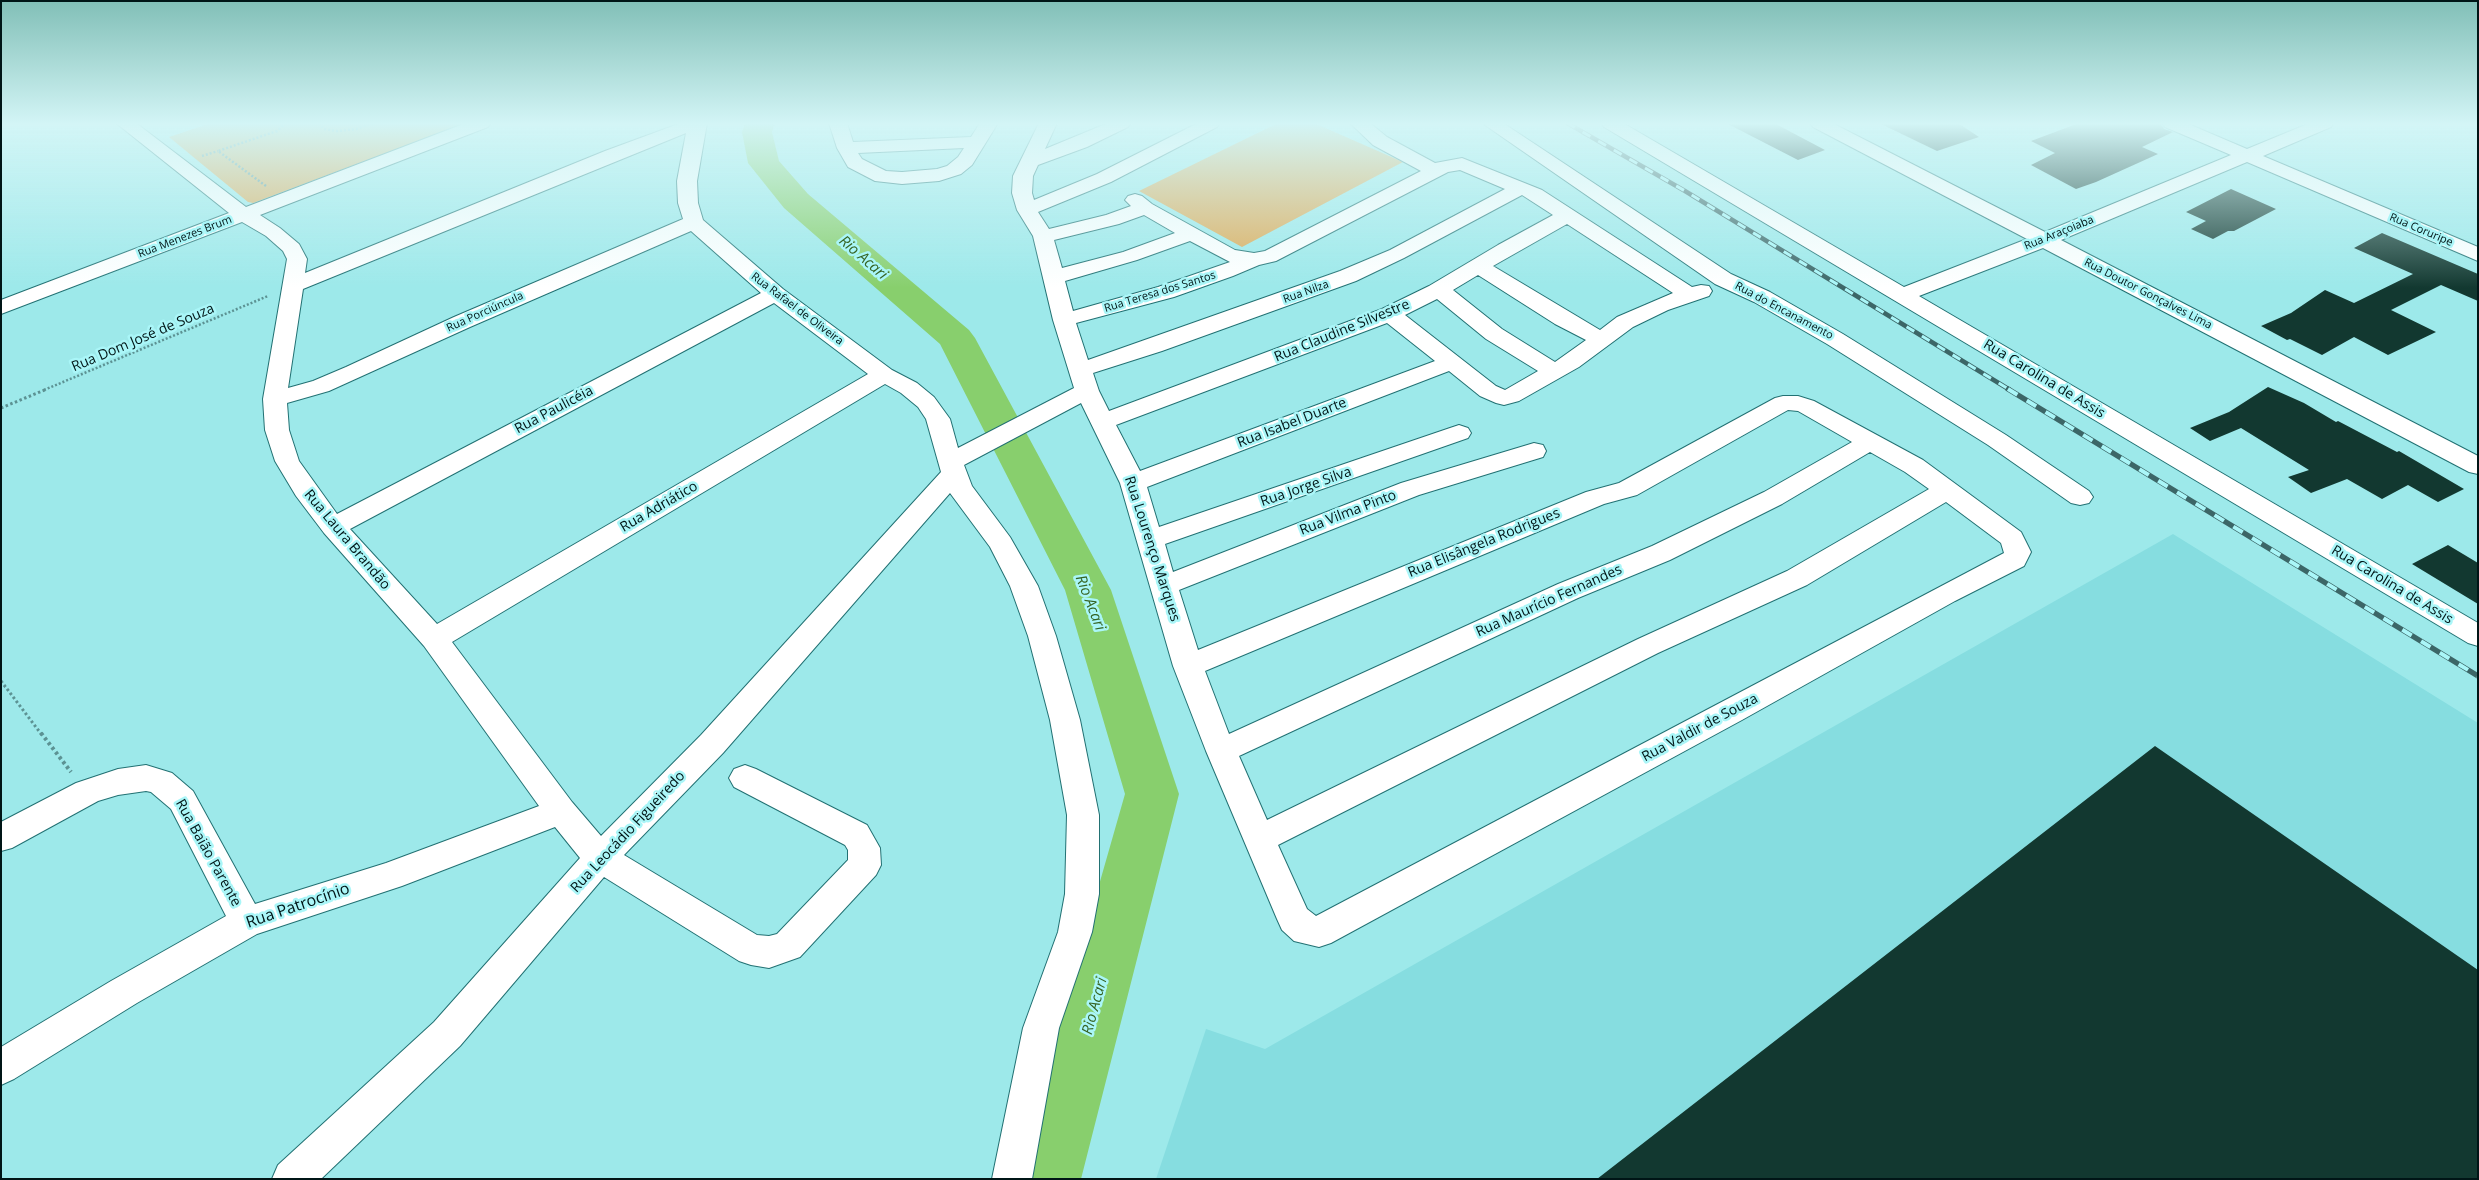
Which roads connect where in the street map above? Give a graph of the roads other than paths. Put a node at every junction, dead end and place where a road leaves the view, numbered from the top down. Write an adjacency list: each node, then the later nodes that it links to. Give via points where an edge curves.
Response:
1 (196, 178): 16 (street, Rua Laura Brandão)
2 (338, 178): 16 (street, Rua Menezes Brum)
3 (556, 178): 27 (street)
4 (687, 178): 18 (street, via 688,202)
5 (1023, 178): 15 (street, Rua Lourenço Marques, via 1022,193)
6 (1104, 178): 15 (street)
7 (1423, 178): 23 (street, via 1288,249)
8 (1496, 178): 14 (street)
9 (1574, 178): 26 (street, Rua do Encanamento)
10 (1703, 178): 31 (street, Rua Carolina de Assis)
11 (1925, 178): 21 (street, Rua Doutor Gonçalves Lima)
12 (2191, 178): 21 (street, Rua Araçoiaba)
13 (2300, 178): 22 (street, Rua Coruripe)
14 (1521, 188): 17 (street); 39 (street, Rua Nilza, via 1357,272 1154,346)
15 (1027, 210): 20 (street, Rua Lourenço Marques)
16 (243, 214): 27 (street, Rua Laura Brandão, via 292,248 297,259); 32 (street, Rua Menezes Brum)
17 (1568, 215): 24 (street, Rua Claudine Silvestre); 30 (street)
18 (694, 222): 29 (street, Rua Rafael de Oliveira); 40 (street, Rua Porciúncula, via 321,386)
19 (1191, 234): 20 (street, via 1140,204 1112,220); 23 (street, via 1238,258); 25 (street, via 1130,256)
20 (1043, 236): 25 (street, Rua Lourenço Marques)
21 (2044, 240): 31 (street, Rua Araçoiaba); 47 (street, Rua Doutor Gonçalves Lima)
22 (2478, 254)
23 (1254, 259): 34 (street, Rua Teresa dos Santos, via 1166,292)
24 (1479, 266): 28 (street, Rua Claudine Silvestre); 35 (street)
25 (1054, 277): 34 (street, Rua Lourenço Marques)
26 (1732, 283): 30 (street); 50 (street, Rua do Encanamento, via 1835,339 1998,440)
27 (292, 286): 40 (street, Rua Laura Brandão)
28 (1439, 290): 33 (street, Rua Claudine Silvestre); 37 (street, via 1494,334)
29 (775, 294): 38 (street, Rua Rafael de Oliveira); 51 (street, Rua Paulicéia)
30 (1689, 294): 35 (street, via 1625,322)
31 (1903, 296): 54 (street, Rua Carolina de Assis)
32 (1, 308)
33 (1390, 314): 36 (street); 42 (street, Rua Claudine Silvestre)
34 (1064, 320): 39 (street, Rua Lourenço Marques)
35 (1602, 340): 37 (street)
36 (1450, 363): 37 (street, via 1495,395 1508,398); 48 (street, Rua Isabel Duarte)
37 (1554, 371)
38 (884, 375): 46 (street, Rua Rafael de Oliveira, via 909,388 926,402); 55 (street, Rua Adriático)
39 (1083, 381): 42 (street, Rua Lourenço Marques); 46 (street, Rua Nilza, via 1060,405)
40 (275, 399): 51 (street, Rua Laura Brandão, via 277,430 287,461 304,490)
41 (1774, 408): 44 (street, Rua Valdir de Souza, via 1791,403 1806,406); 56 (street, Rua Elisângela Rodrigues, via 1628,488 1595,498)
42 (1103, 422): 48 (street, Rua Lourenço Marques)
43 (1459, 433): 52 (street, Rua Jorge Silva)
44 (1871, 441): 49 (street, Rua Valdir de Souza); 57 (street, Rua Maurício Fernandes, via 1774,498 1661,553 1568,591)
45 (1534, 451): 53 (street, Rua Vilma Pinto, via 1410,489)
46 (959, 462): 62 (street, Rua Leocádio Figueiredo, via 712,744); 67 (street, Rua Rafael de Oliveira, via 960,488 1000,543 1027,595 1042,636 1066,720 1083,815 1082,894 1075,932 1041,1028)
47 (2478, 466)
48 (1133, 483): 52 (street, Rua Lourenço Marques)
49 (1947, 490): 61 (street, via 1797,578 1648,646); 63 (street, Rua Valdir de Souza, via 2012,538 2018,552 2014,559 1319,932 1306,930)
50 (2080, 497)
51 (333, 527): 55 (street, Rua Laura Brandão)
52 (1152, 539): 53 (street, Rua Lourenço Marques)
53 (1166, 585): 56 (street, Rua Lourenço Marques)
54 (2478, 636)
55 (434, 639): 59 (street, Rua Laura Brandão)
56 (1188, 666): 57 (street, Rua Lourenço Marques)
57 (1221, 751): 61 (street, Rua Lourenço Marques)
58 (745, 778): 62 (street, Rua Laura Brandão, via 856,835 864,848 864,865 788,946 769,952 751,950)
59 (561, 811): 62 (street, Rua Laura Brandão); 64 (street, Rua Patrocínio, via 390,876)
60 (1, 838): 64 (street, Rua Baião Parente, via 87,792 118,782 146,778 161,782 182,800)
61 (1259, 839): 63 (street, Rua Lourenço Marques)
62 (600, 858): 66 (street, Rua Leocádio Figueiredo, via 447,1034)
63 (1294, 919)
64 (247, 922): 65 (street, Rua Patrocínio)
65 (1, 1067)
66 (292, 1179)
67 (1012, 1179)

